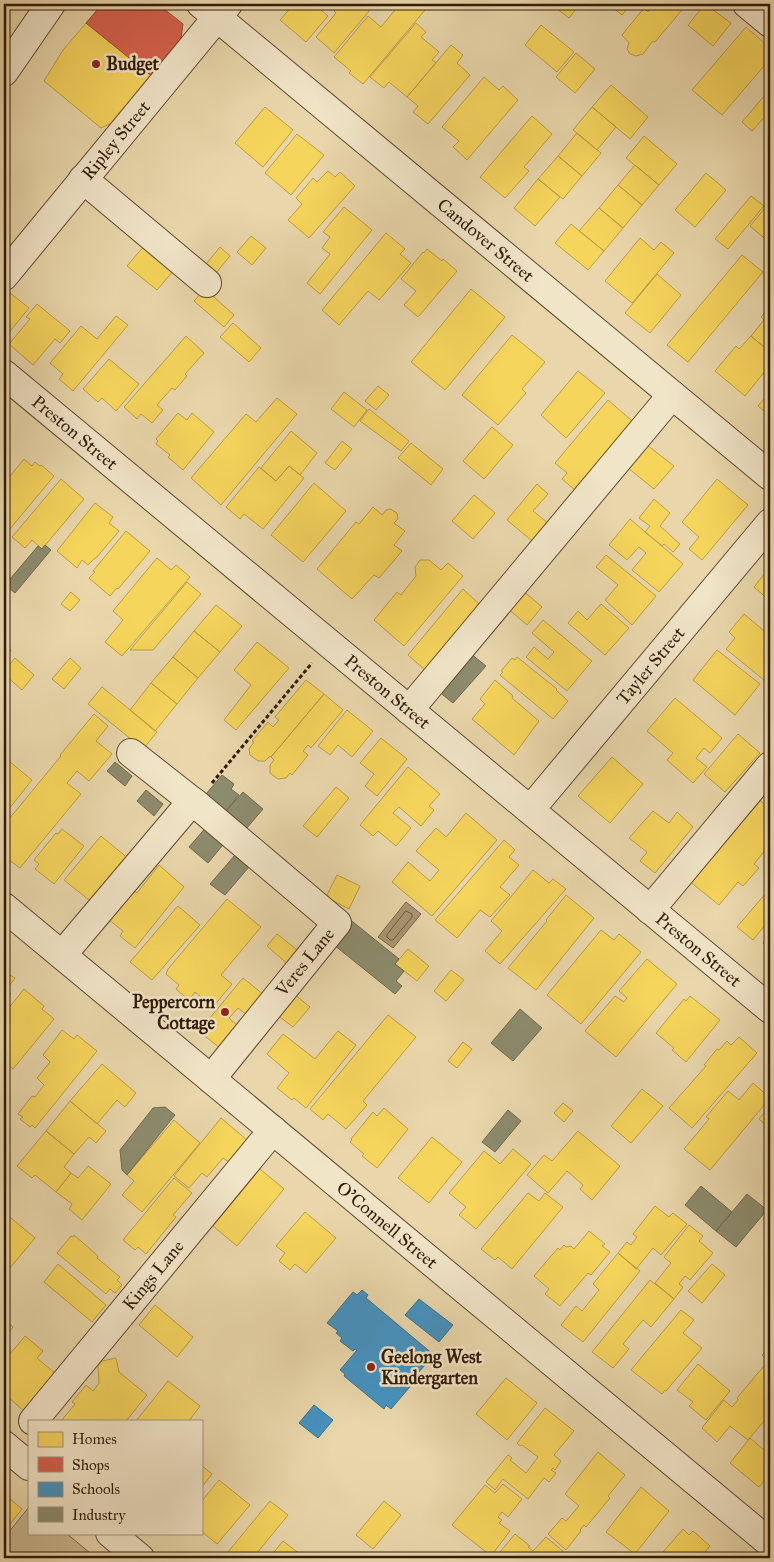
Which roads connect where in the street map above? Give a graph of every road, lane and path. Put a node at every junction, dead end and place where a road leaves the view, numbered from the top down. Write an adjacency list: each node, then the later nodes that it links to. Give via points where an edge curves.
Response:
1 (51, 4): 5 (street)
2 (747, 4): 4 (street)
3 (215, 8): 6 (street, Ripley Street); 10 (street, Candover Street)
4 (770, 23)
5 (4, 72)
6 (83, 179): 7 (street, Ripley Street); 8 (street)
7 (4, 276)
8 (207, 283)
9 (4, 374): 14 (street, Preston Street)
10 (672, 395): 11 (street, Candover Street); 14 (street)
11 (770, 476)
12 (770, 523): 18 (street, Tayler Street)
13 (314, 661): 17 (path)
14 (409, 710): 18 (street, Preston Street)
15 (131, 753): 17 (street, Veres Lane)
16 (770, 766): 20 (street)
17 (193, 802): 21 (street); 23 (street, Veres Lane, via 337,922)
18 (530, 810): 20 (street, Preston Street)
19 (4, 907): 21 (street, O'Connell Street)
20 (650, 910): 22 (street, Preston Street)
21 (62, 955): 23 (street, O'Connell Street)
22 (770, 1009)
23 (211, 1079): 24 (street, O'Connell Street)
24 (273, 1130): 25 (street, Kings Lane); 29 (street, O'Connell Street)
25 (34, 1420)
26 (28, 1428): 27 (street)
27 (14, 1453)
28 (111, 1534): 30 (street)
29 (770, 1542)
30 (140, 1558)

